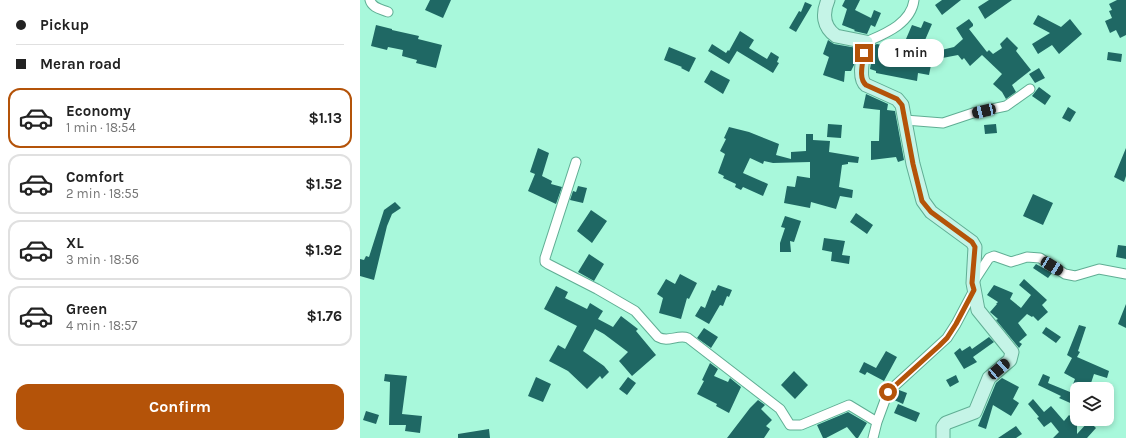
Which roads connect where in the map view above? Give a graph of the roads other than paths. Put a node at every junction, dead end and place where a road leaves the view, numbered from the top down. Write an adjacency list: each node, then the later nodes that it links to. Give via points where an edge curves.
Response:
1 (370, 0): 4 (street, via 374,7)
2 (828, 0): 5 (street, via 823,12 825,23 832,34)
3 (914, 0): 5 (street, via 909,13 893,30)
4 (388, 12)
5 (866, 42): 7 (street, via 861,76 863,83 897,99 902,105)
6 (1030, 89): 7 (street, via 1006,106 943,123)
7 (905, 120): 10 (street, via 922,201 931,212 972,242 975,247)
8 (576, 162): 11 (street, via 545,262 635,311 658,338 688,338 780,410 790,425 801,425 849,405)
9 (1126, 274): 10 (street, via 1099,269 1075,276 1065,274 1040,258 1027,257 1011,262 994,256 989,258)
10 (973, 286): 11 (street, via 947,338 888,392); 13 (street, via 978,310 1012,352 1010,360 989,378 975,412 946,423 943,427)
11 (877, 422): 12 (street)
12 (873, 438)
13 (943, 438)

